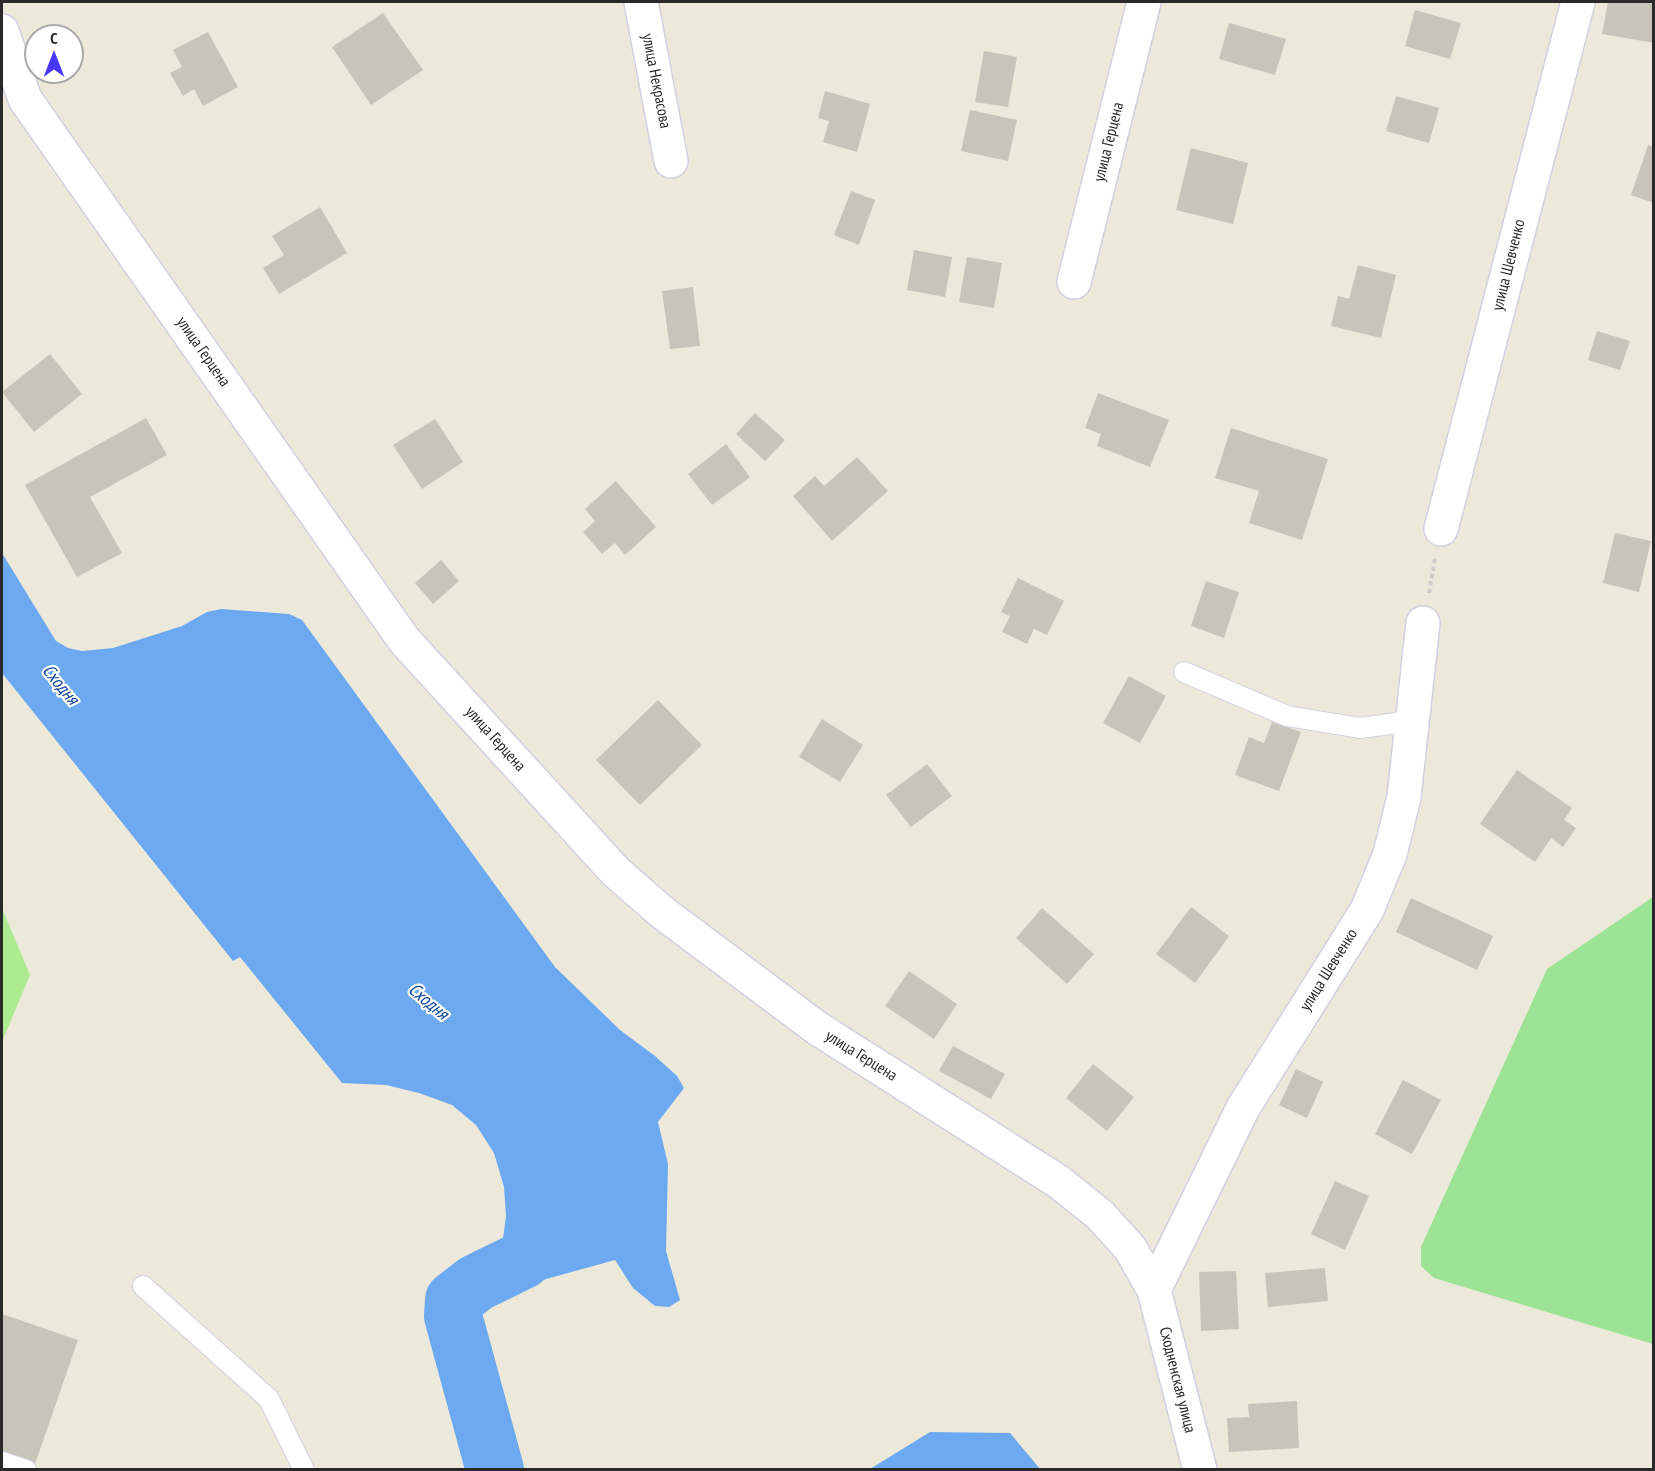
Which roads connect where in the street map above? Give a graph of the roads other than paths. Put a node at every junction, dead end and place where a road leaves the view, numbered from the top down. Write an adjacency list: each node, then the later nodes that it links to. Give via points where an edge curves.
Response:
1 (641, 2): 5 (street, улица Некрасова)
2 (1144, 2): 6 (street, улица Герцена)
3 (1578, 2): 7 (street, улица Шевченко)
4 (2, 32): 12 (street, улица Герцена, via 25,99 404,640 609,863 663,913 816,1028 1059,1182 1100,1215 1130,1248)
5 (671, 161)
6 (1074, 282)
7 (1441, 529)
8 (1423, 623): 10 (street, улица Шевченко)
9 (1184, 672): 10 (lane, via 1287,716 1360,728)
10 (1412, 721): 12 (street, улица Шевченко, via 1404,797 1390,854 1367,910 1243,1108)
11 (143, 1286): 15 (lane, via 269,1399)
12 (1154, 1290): 16 (street, Сходненская улица)
13 (2, 1462): 14 (lane)
14 (26, 1470)
15 (304, 1470)
16 (1200, 1470)

